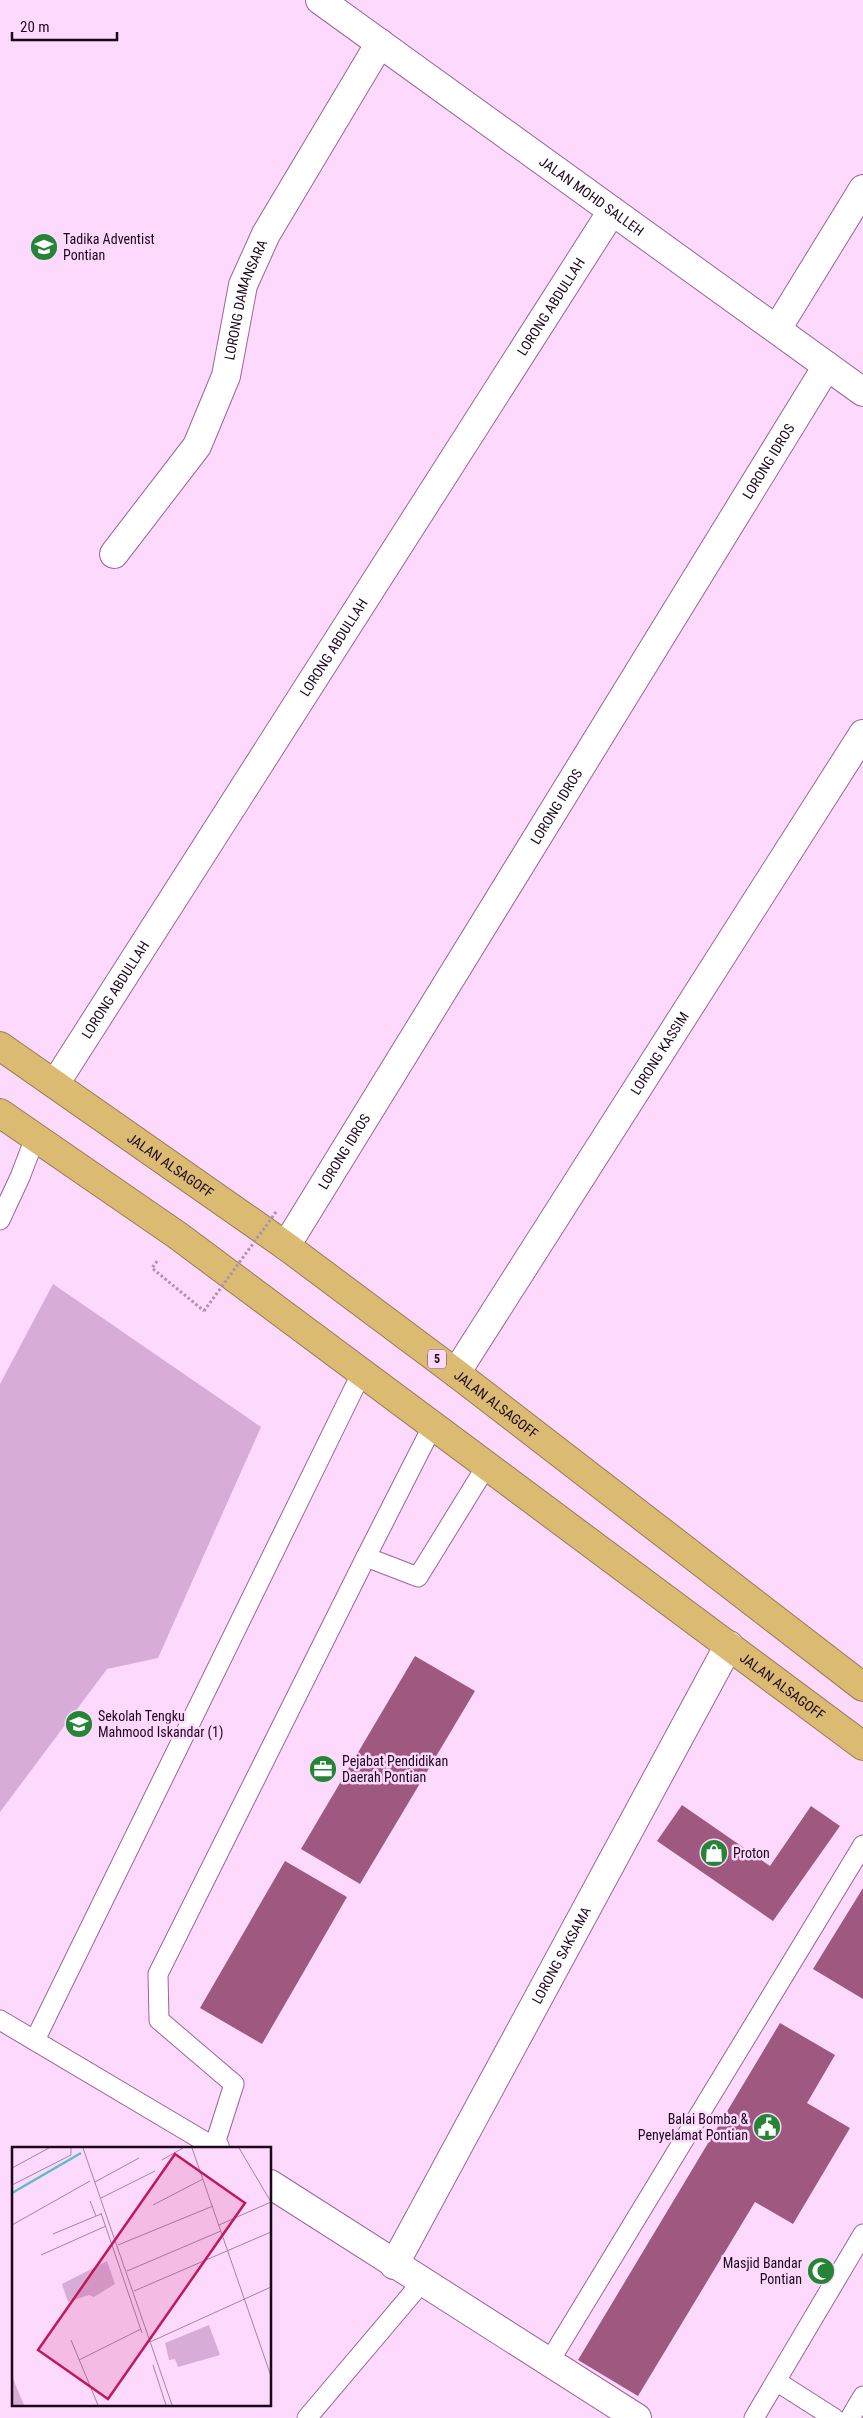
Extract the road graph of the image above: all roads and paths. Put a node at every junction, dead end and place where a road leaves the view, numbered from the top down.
1 (320, 0) edge
2 (380, 44) junction
3 (863, 189) edge
4 (612, 211) junction
5 (777, 329) junction
6 (827, 366) junction
7 (863, 392) edge
8 (114, 554) dead end
9 (863, 734) edge
10 (0, 1046) edge
11 (55, 1084) junction
12 (0, 1113) edge
13 (35, 1138) junction
14 (276, 1212) dead end
15 (0, 1220) edge
16 (286, 1246) junction
17 (152, 1268) dead end
18 (362, 1372) junction
19 (456, 1373) junction
20 (433, 1425) junction
21 (486, 1465) junction
22 (366, 1557) junction
23 (729, 1645) junction
24 (863, 1687) edge
25 (863, 1746) edge
26 (863, 1845) edge
27 (0, 2020) edge
28 (34, 2040) junction
29 (213, 2147) edge
30 (215, 2147) edge
31 (271, 2185) edge
32 (863, 2234) edge
33 (394, 2265) junction
34 (422, 2282) junction
35 (549, 2362) junction
36 (776, 2381) junction
37 (863, 2396) edge
38 (307, 2418) edge
39 (637, 2418) edge
40 (754, 2418) edge
41 (834, 2418) edge
42 (850, 2418) edge

1 - 2 street, JALAN MOHD SALLEH
2 - 4 street, JALAN MOHD SALLEH
2 - 8 street, LORONG DAMANSARA
3 - 5 street
4 - 5 street, JALAN MOHD SALLEH
4 - 11 street, LORONG ABDULLAH
5 - 6 street, JALAN MOHD SALLEH
6 - 7 street, JALAN MOHD SALLEH
6 - 16 street, LORONG IDROS
9 - 19 street, LORONG KASSIM
10 - 11 highway, JALAN ALSAGOFF / 5
11 - 16 highway, JALAN ALSAGOFF / 5
12 - 13 highway, JALAN ALSAGOFF
13 - 15 lane
13 - 18 highway, JALAN ALSAGOFF
14 - 17 path, bridge
16 - 19 highway, JALAN ALSAGOFF / 5
18 - 20 highway, JALAN ALSAGOFF
18 - 28 lane
19 - 24 highway, JALAN ALSAGOFF / 5
20 - 21 highway, JALAN ALSAGOFF
20 - 22 lane
21 - 22 lane
21 - 23 highway, JALAN ALSAGOFF
22 - 30 lane
23 - 25 highway, JALAN ALSAGOFF
23 - 33 street, LORONG SAKSAMA
26 - 35 lane
27 - 28 lane
28 - 29 lane
31 - 33 street
32 - 36 lane
33 - 34 street
34 - 35 street
34 - 38 lane
35 - 39 street
36 - 40 lane
36 - 41 lane
37 - 42 lane

